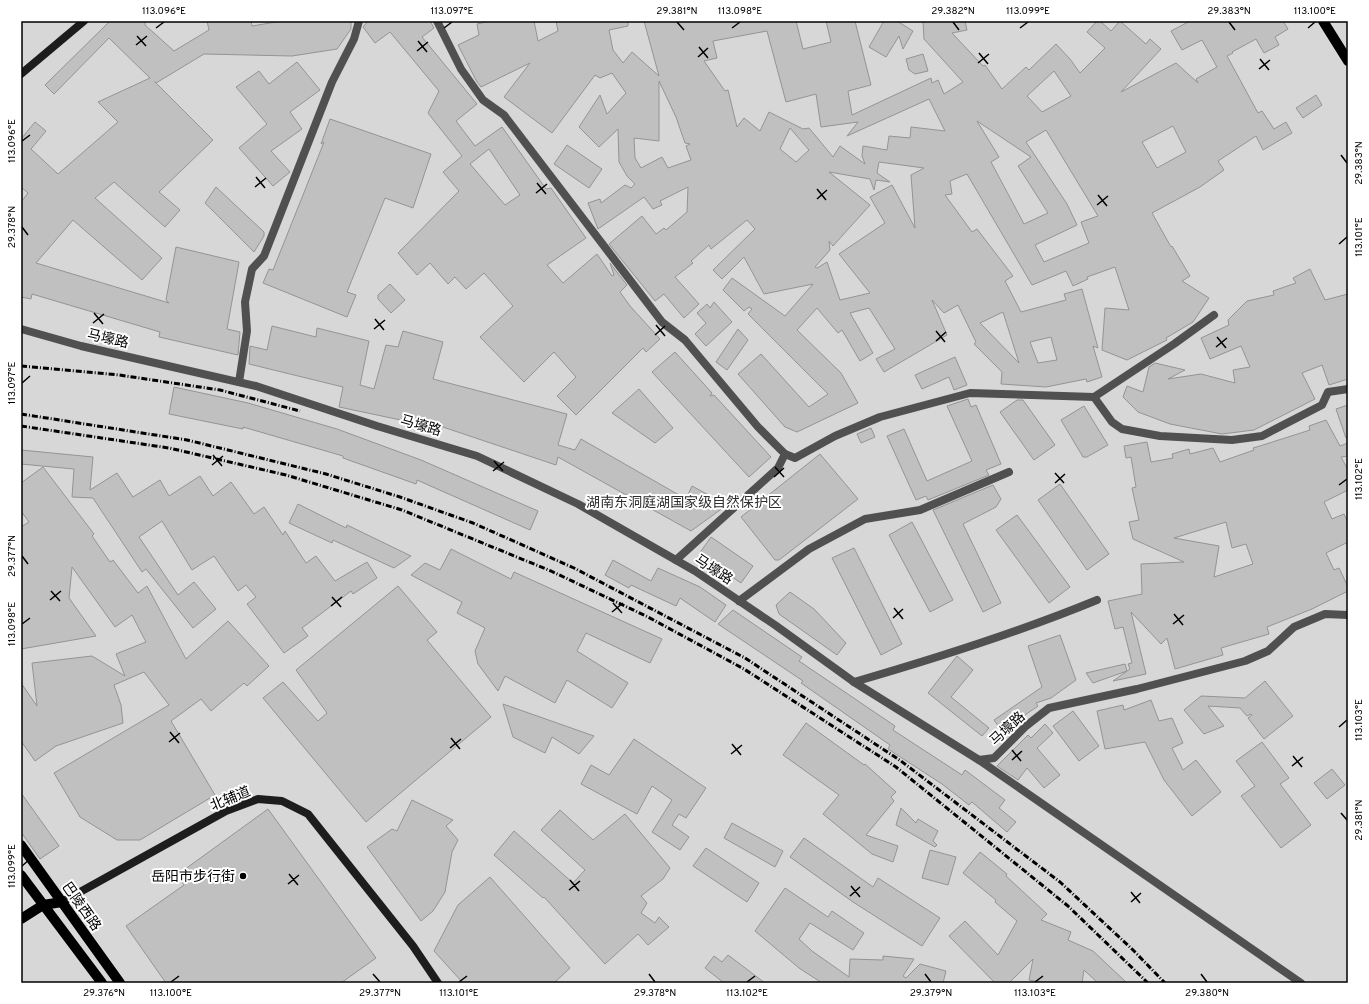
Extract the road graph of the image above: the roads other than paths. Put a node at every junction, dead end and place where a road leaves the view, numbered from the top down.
1 (84, 21) edge
2 (359, 21) edge
3 (437, 21) edge
4 (1322, 21) edge
5 (1348, 61) edge
6 (21, 74) edge
7 (1214, 315) dead end
8 (21, 329) edge
9 (238, 382) junction
10 (1348, 388) edge
11 (1094, 397) junction
12 (785, 454) junction
13 (1010, 472) dead end
14 (676, 560) junction
15 (1097, 600) dead end
16 (739, 601) junction
17 (1348, 615) edge
18 (854, 682) junction
19 (979, 760) junction
20 (21, 845) edge
21 (21, 875) edge
22 (62, 902) junction
23 (43, 906) junction
24 (21, 919) edge
25 (102, 983) edge
26 (120, 983) edge
27 (438, 983) edge
28 (1301, 983) edge

1 - 6 main road
2 - 9 street
3 - 12 street
4 - 5 main road
7 - 11 street
8 - 9 street, 马壕路
9 - 14 street, 马壕路
10 - 11 street
11 - 12 street
12 - 14 street
13 - 16 street
14 - 16 street, 马壕路
15 - 18 street
16 - 18 street, 马壕路
17 - 19 street, 马壕路
18 - 19 street, 马壕路
19 - 28 street
20 - 22 main road, 巴陵西路
21 - 23 main road
22 - 23 main road
22 - 26 main road, 巴陵西路
22 - 27 main road, 北辅道
23 - 24 main road
23 - 25 main road

